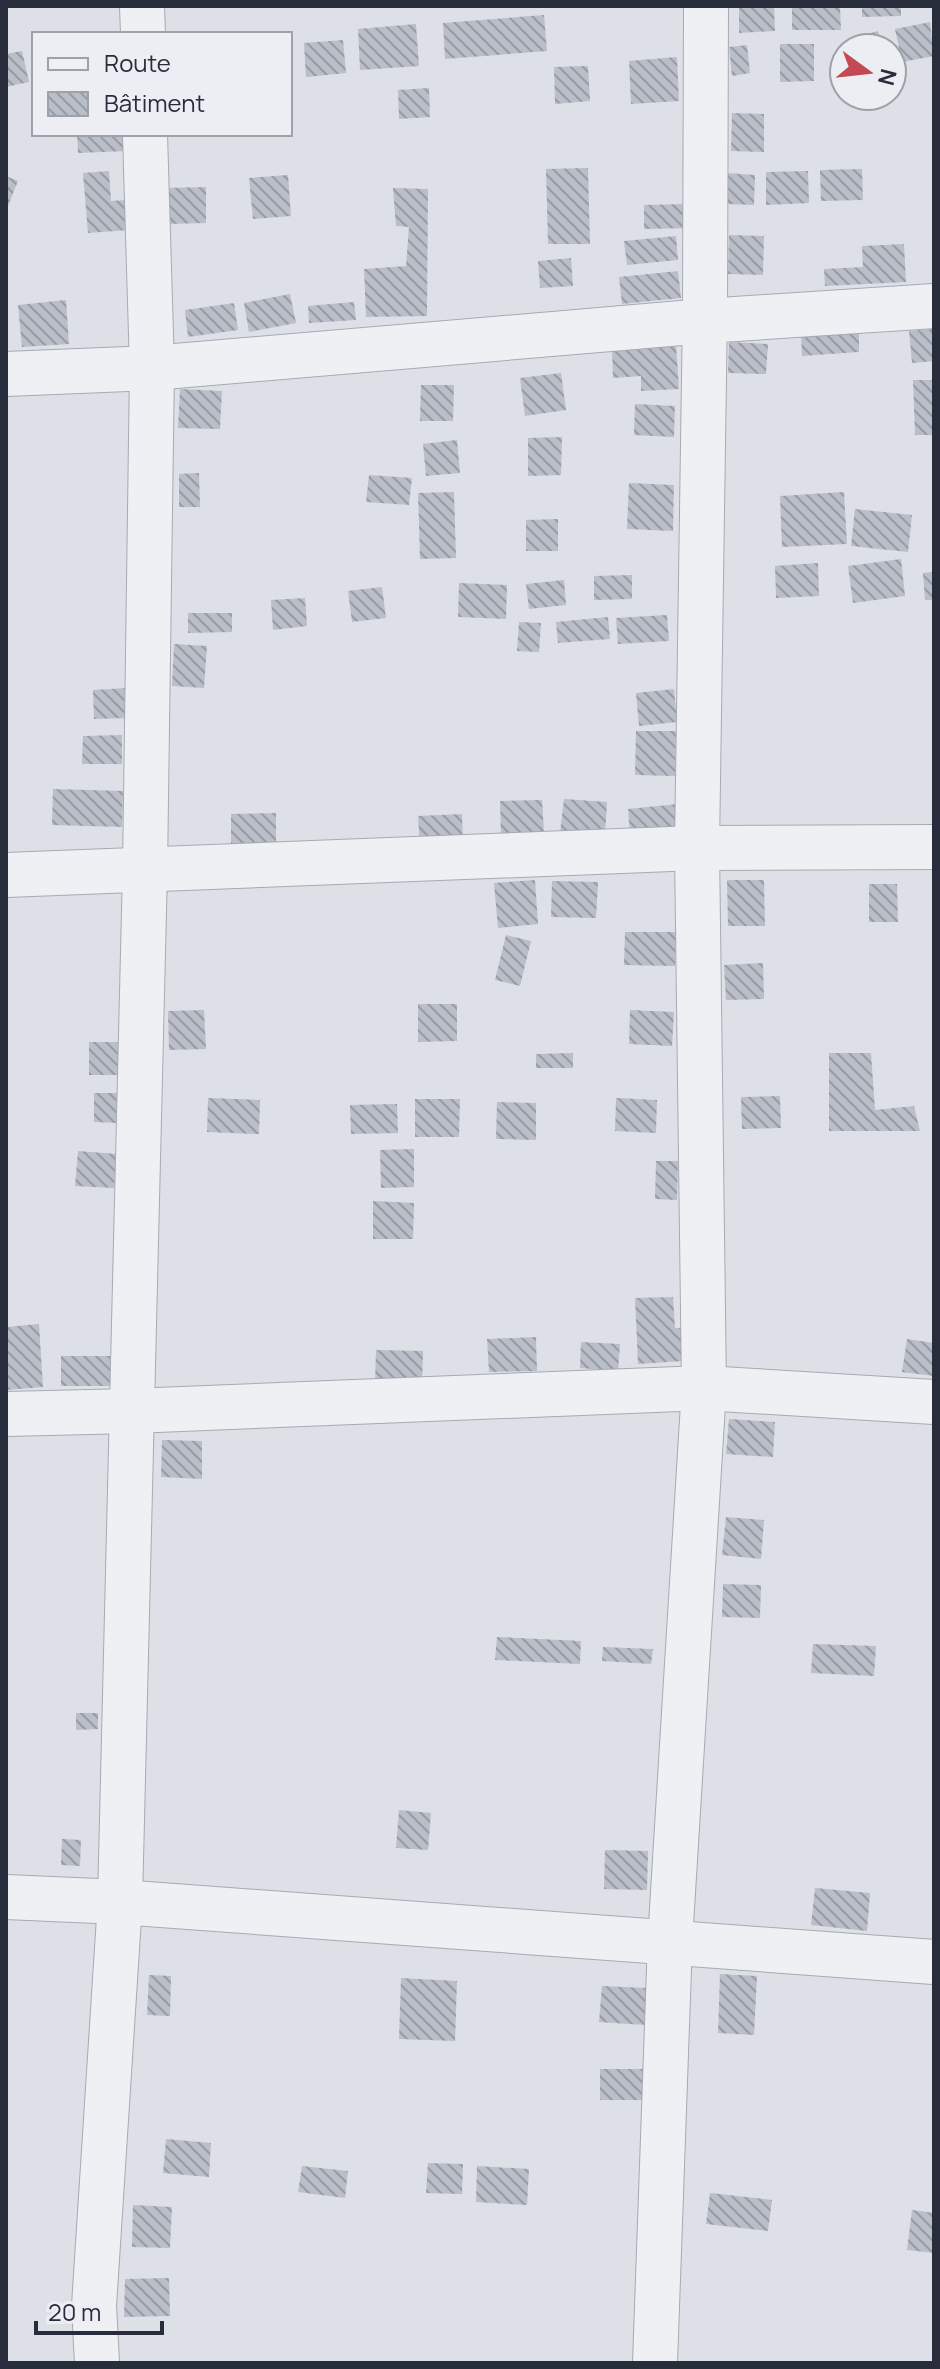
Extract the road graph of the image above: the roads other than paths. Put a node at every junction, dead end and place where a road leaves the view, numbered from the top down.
1 (142, 6) edge
2 (706, 6) edge
3 (143, 32) edge
4 (145, 136) edge
5 (934, 306) edge
6 (705, 321) junction
7 (152, 368) junction
8 (6, 374) edge
9 (934, 847) edge
10 (697, 848) junction
11 (145, 870) junction
12 (6, 875) edge
13 (704, 1388) junction
14 (934, 1402) edge
15 (132, 1411) junction
16 (6, 1414) edge
17 (6, 1897) edge
18 (120, 1902) junction
19 (670, 1941) junction
20 (934, 1962) edge
21 (97, 2363) edge
22 (655, 2363) edge

1 - 3 street
2 - 6 street
4 - 7 street
5 - 6 street
6 - 7 street
6 - 10 street
7 - 8 street
7 - 11 street
9 - 10 street
10 - 11 street
10 - 13 street
11 - 12 street
11 - 15 street
13 - 14 street
13 - 15 street
13 - 19 street
15 - 16 street
15 - 18 street
17 - 18 street
18 - 19 street
18 - 21 street
19 - 20 street
19 - 22 street

